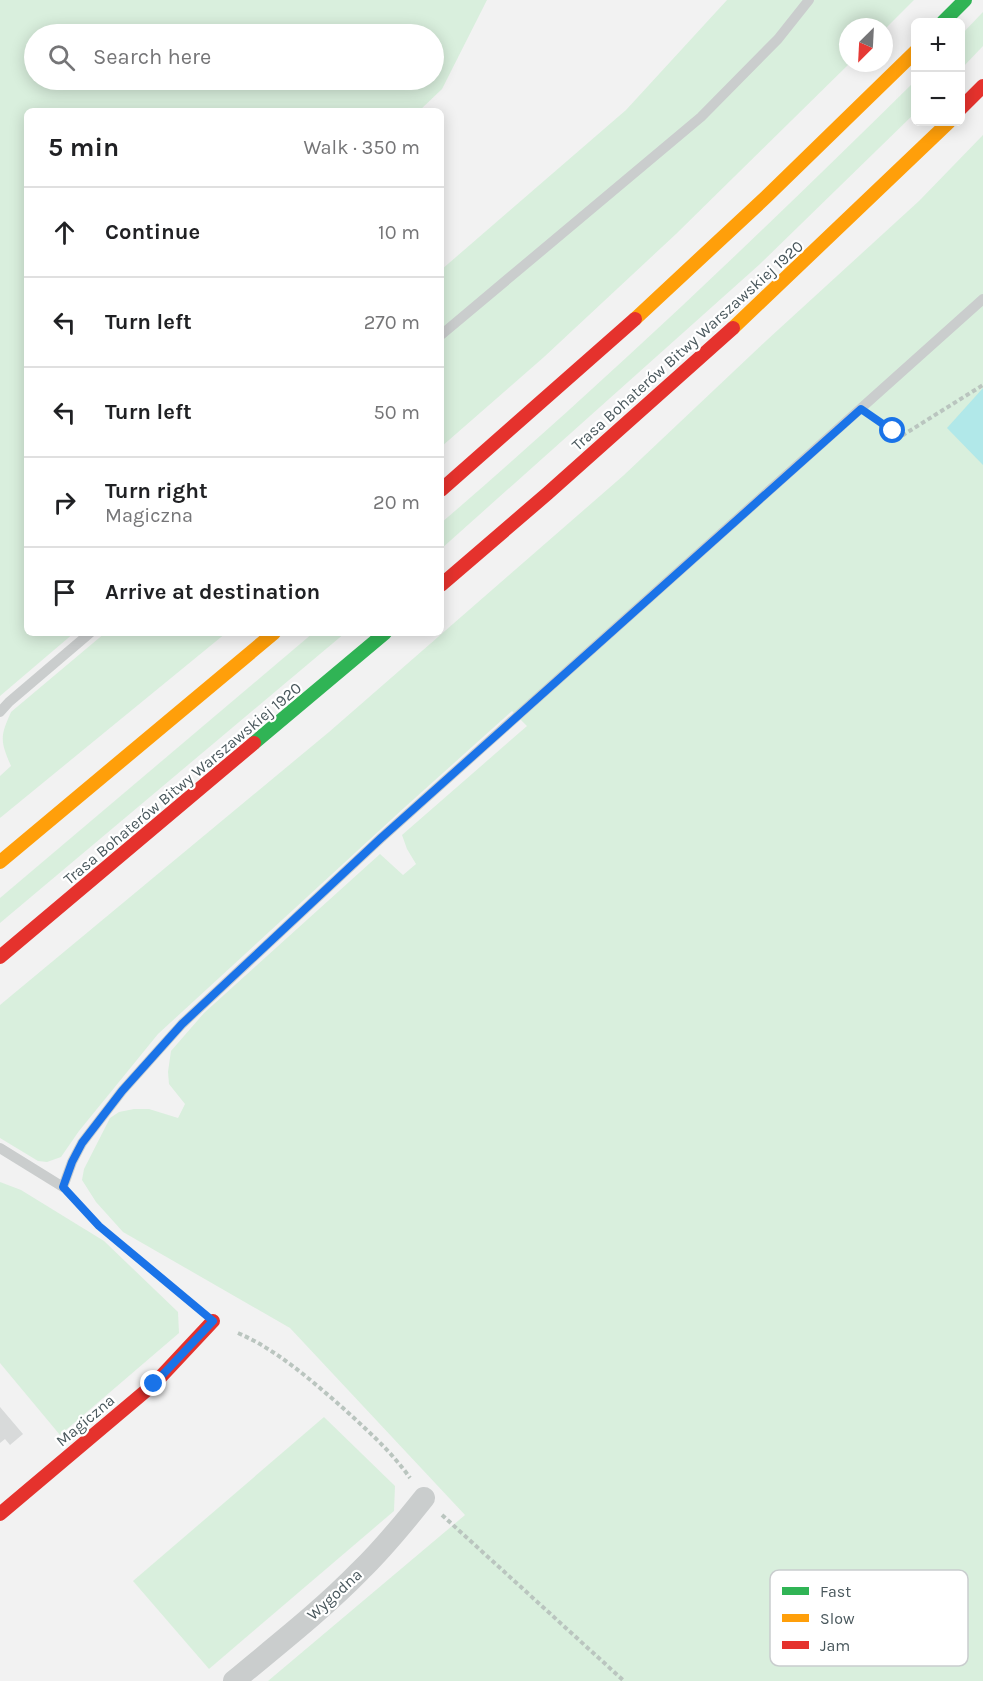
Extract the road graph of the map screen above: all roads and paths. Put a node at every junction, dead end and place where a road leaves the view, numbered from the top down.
1 (809, 0) edge
2 (965, 0) edge
3 (947, 18) edge
4 (911, 55) edge
5 (983, 86) edge
6 (965, 104) edge
7 (945, 126) edge
8 (983, 299) edge
9 (444, 332) edge
10 (983, 385) edge
11 (861, 409) junction
12 (444, 487) edge
13 (444, 582) edge
14 (86, 636) edge
15 (270, 636) edge
16 (381, 636) edge
17 (0, 712) edge
18 (0, 862) edge
19 (0, 957) edge
20 (0, 1148) edge
21 (63, 1187) junction
22 (213, 1321) junction
23 (424, 1498) junction
24 (0, 1514) edge
25 (234, 1681) edge
26 (624, 1681) edge

1 - 9 lane
2 - 3 main road
4 - 12 main road
5 - 6 main road
7 - 13 main road, Trasa Bohaterów Bitwy Warszawskiej 1920
8 - 11 lane
10 - 11 path
11 - 21 lane
14 - 17 lane
15 - 18 main road
16 - 19 main road, Trasa Bohaterów Bitwy Warszawskiej 1920
20 - 21 lane
21 - 22 path
22 - 23 path
22 - 24 main road, Magiczna
23 - 25 street, Wygodna
23 - 26 path

